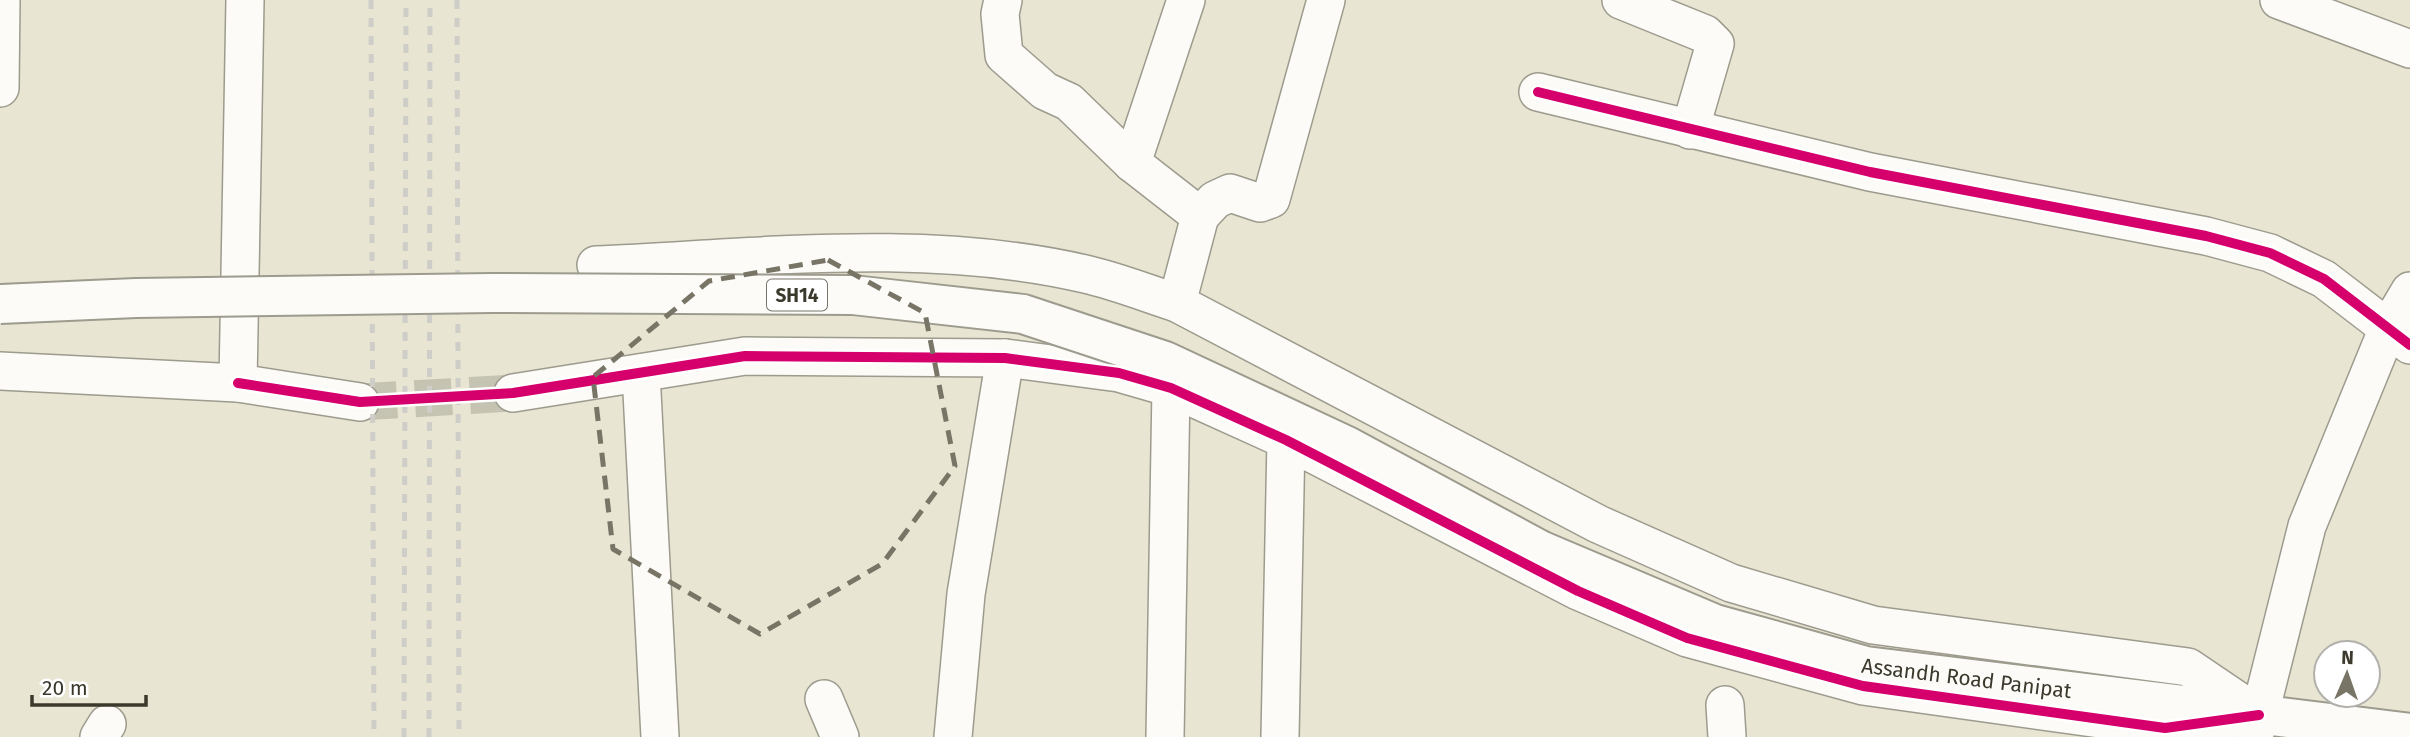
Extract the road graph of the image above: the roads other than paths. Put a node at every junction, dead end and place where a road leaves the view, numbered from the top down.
1 (1, 0) edge
2 (245, 0) edge
3 (1003, 0) edge
4 (1186, 0) edge
5 (1326, 0) edge
6 (1621, 0) edge
7 (2279, 0) edge
8 (2410, 48) edge
9 (0, 88) edge
10 (1538, 92) dead end
11 (1690, 130) junction
12 (1132, 163) junction
13 (1200, 216) junction
14 (596, 265) dead end
15 (2410, 291) edge
16 (1177, 303) junction
17 (0, 304) edge
18 (2399, 337) edge
19 (1005, 358) junction
20 (0, 371) edge
21 (641, 373) junction
22 (238, 383) junction
23 (1171, 388) junction
24 (513, 393) tunnel mouth
25 (360, 402) tunnel mouth
26 (1286, 440) junction
27 (824, 699) dead end
28 (2257, 726) edge
29 (2410, 733) edge
30 (660, 737) edge
31 (840, 737) edge
32 (953, 737) edge
33 (1165, 737) edge
34 (1280, 737) edge

1 - 9 street
2 - 22 street
3 - 12 street
4 - 12 street
5 - 13 street
6 - 11 street
7 - 8 street
10 - 11 street
11 - 18 street
12 - 13 street
13 - 16 street
14 - 16 street
15 - 18 street
16 - 28 street
17 - 28 main road, Assandh Road Panipat / SH14, bridge
18 - 28 street
19 - 21 street
19 - 23 street
19 - 32 street
20 - 22 street
21 - 24 street
21 - 30 street
22 - 25 street
23 - 26 street
23 - 33 street
26 - 28 street
26 - 34 street
27 - 31 street
28 - 29 main road, Assandh Road Panipat / SH14

